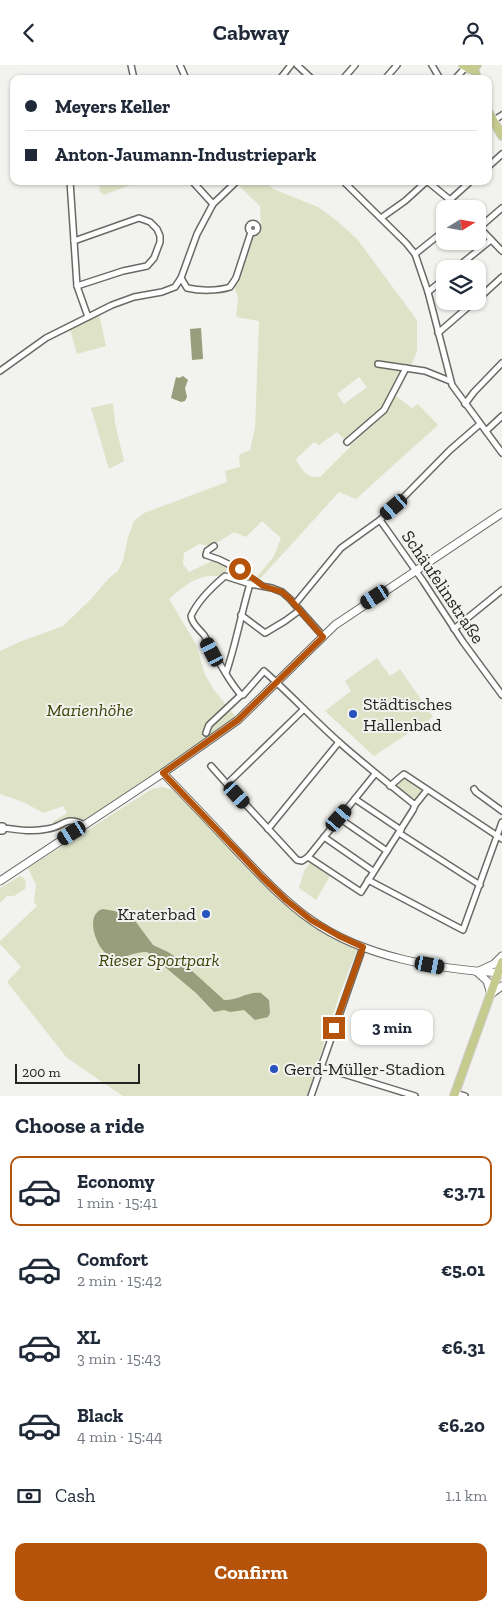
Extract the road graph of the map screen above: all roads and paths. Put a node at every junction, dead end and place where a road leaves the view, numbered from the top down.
1 (291, 65) edge
2 (297, 65) edge
3 (355, 65) edge
4 (397, 65) edge
5 (464, 66) edge
6 (476, 67) edge
7 (283, 75) edge
8 (308, 75) edge
9 (346, 75) edge
10 (388, 75) edge
11 (502, 115) edge
12 (493, 121) joint
13 (502, 136) edge
14 (502, 155) edge
15 (492, 163) edge
16 (70, 185) edge
17 (196, 185) edge
18 (232, 185) edge
19 (347, 185) edge
20 (423, 185) edge
21 (433, 185) edge
22 (467, 185) edge
23 (451, 199) joint
24 (213, 204) junction
25 (502, 208) edge
26 (381, 218) junction
27 (486, 221) edge
28 (251, 232) dead end
29 (486, 234) edge
30 (436, 237) edge
31 (491, 240) junction
32 (74, 241) junction
33 (502, 251) edge
34 (415, 254) junction
35 (466, 260) edge
36 (502, 277) edge
37 (181, 278) junction
38 (436, 284) edge
39 (77, 286) junction
40 (428, 291) junction
41 (486, 292) edge
42 (465, 310) edge
43 (88, 317) junction
44 (438, 333) junction
45 (502, 363) edge
46 (378, 364) dead end
47 (406, 368) junction
48 (0, 371) edge
49 (451, 383) junction
50 (465, 403) junction
51 (502, 416) edge
52 (480, 424) junction
53 (486, 431) junction
54 (347, 442) dead end
55 (502, 453) edge
56 (502, 513) edge
57 (380, 520) junction
58 (214, 545) dead end
59 (416, 570) junction
60 (250, 584) junction
61 (263, 586) junction
62 (502, 590) edge
63 (295, 604) junction
64 (300, 610) junction
65 (241, 615) junction
66 (454, 629) junction
67 (323, 637) junction
68 (226, 673) junction
69 (278, 682) junction
70 (241, 695) junction
71 (502, 695) edge
72 (304, 709) junction
73 (206, 733) dead end
74 (339, 742) junction
75 (211, 766) dead end
76 (163, 773) junction
77 (375, 774) junction
78 (227, 784) junction
79 (390, 786) junction
80 (474, 789) dead end
81 (429, 791) junction
82 (355, 799) junction
83 (415, 805) junction
84 (502, 811) edge
85 (339, 818) junction
86 (502, 822) edge
87 (84, 825) junction
88 (1, 828) edge
89 (268, 829) junction
90 (400, 832) junction
91 (324, 837) junction
92 (500, 837) edge
93 (387, 851) junction
94 (308, 857) junction
95 (373, 871) junction
96 (368, 880) junction
97 (0, 881) edge
98 (480, 885) junction
99 (363, 947) junction
100 (502, 955) edge
101 (502, 962) edge
102 (477, 972) junction
103 (500, 973) edge
104 (502, 986) edge
105 (491, 994) junction
106 (321, 1067) junction
107 (454, 1095) edge
108 (311, 1096) edge
109 (415, 1096) edge
110 (465, 1096) edge

1 - 7 street
2 - 8 street
3 - 9 street
4 - 10 street
5 - 6 main road
11 - 12 street
12 - 13 main road
14 - 15 street
16 - 32 street
17 - 24 street
18 - 24 street
19 - 26 street
20 - 26 street
21 - 23 street
22 - 23 street
24 - 37 street
25 - 27 street
26 - 34 street
28 - 37 street
29 - 31 street
30 - 34 street
31 - 33 street
31 - 35 street
32 - 39 street
32 - 39 street
34 - 40 street
36 - 41 street
37 - 43 street
38 - 40 street
39 - 43 street
40 - 44 street
42 - 44 street
43 - 48 street
44 - 49 street
45 - 50 street
46 - 47 street
47 - 49 street
47 - 54 street
49 - 50 street
50 - 52 street
51 - 53 street
52 - 53 street
52 - 57 street
53 - 55 street
56 - 59 main road
57 - 59 street, Schäufelinstraße
57 - 63 street
58 - 61 street
59 - 66 street, Schäufelinstraße
59 - 67 main road
60 - 61 street
60 - 65 street
60 - 68 street
61 - 63 street
62 - 66 street
63 - 64 street
64 - 65 street
64 - 67 street
65 - 68 street
66 - 71 street, Schäufelinstraße
67 - 69 main road
68 - 70 street
69 - 70 street
69 - 72 street
69 - 76 main road
70 - 73 street
72 - 74 street
72 - 78 street
74 - 77 street
74 - 89 street
75 - 78 street
76 - 87 main road
76 - 99 main road
77 - 79 street
77 - 82 street
78 - 89 street
79 - 81 street
79 - 83 street
80 - 84 street
81 - 83 street
81 - 92 street
82 - 85 street
82 - 90 street
83 - 90 street
85 - 91 street
85 - 93 street
86 - 92 street
87 - 88 street
87 - 97 main road
89 - 94 street
90 - 93 street
90 - 98 street
91 - 94 street
91 - 95 street
92 - 98 street
93 - 95 street
94 - 96 street
95 - 96 street
96 - 98 street
99 - 102 main road
99 - 106 street
100 - 102 main road
101 - 103 main road
102 - 103 main road
102 - 105 main road
103 - 105 main road
104 - 105 main road
105 - 107 main road
106 - 108 street
106 - 109 street
107 - 110 street

